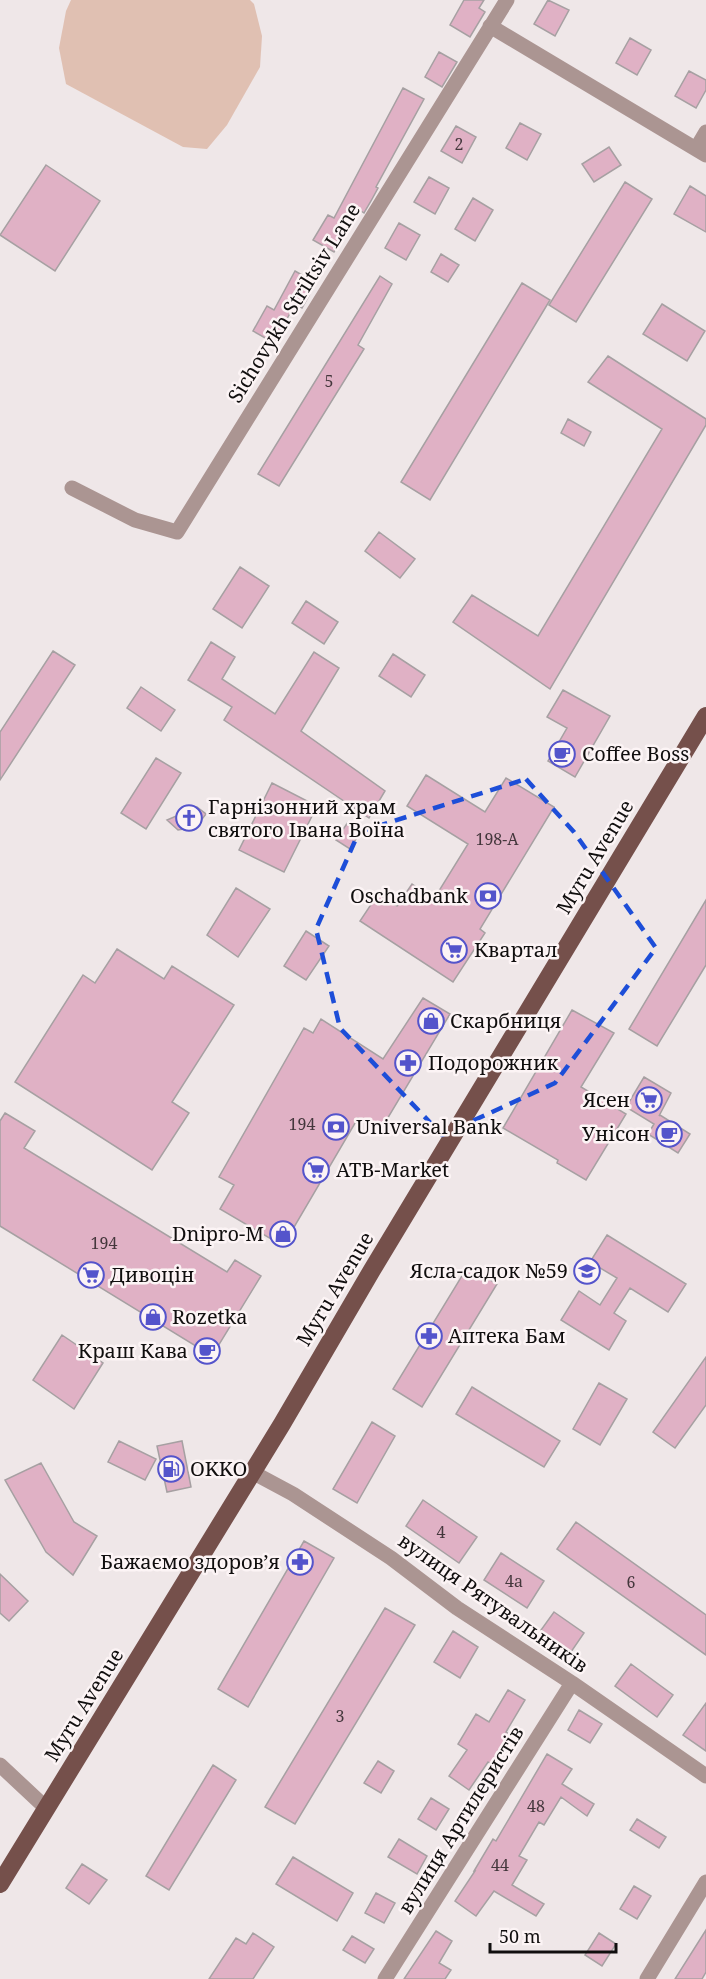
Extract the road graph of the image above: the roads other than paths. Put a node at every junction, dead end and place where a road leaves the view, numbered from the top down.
1 (507, 0) edge
2 (490, 26) junction
3 (706, 132) edge
4 (701, 152) edge
5 (72, 488) dead end
6 (706, 716) edge
7 (252, 1472) junction
8 (572, 1683) junction
9 (0, 1765) edge
10 (706, 1776) edge
11 (46, 1808) junction
12 (706, 1882) edge
13 (0, 1884) edge
14 (385, 1979) edge
15 (647, 1979) edge

1 - 2 street, Sichovykh Striltsiv Lane
2 - 4 street
2 - 5 street, Sichovykh Striltsiv Lane
3 - 4 street
6 - 7 main road, Myru Avenue
7 - 8 street, вулиця Рятувальників
7 - 11 main road, Myru Avenue
8 - 10 street, вулиця Рятувальників
8 - 14 street, вулиця Артилеристів
9 - 11 street
11 - 13 main road, Myru Avenue
12 - 15 street

